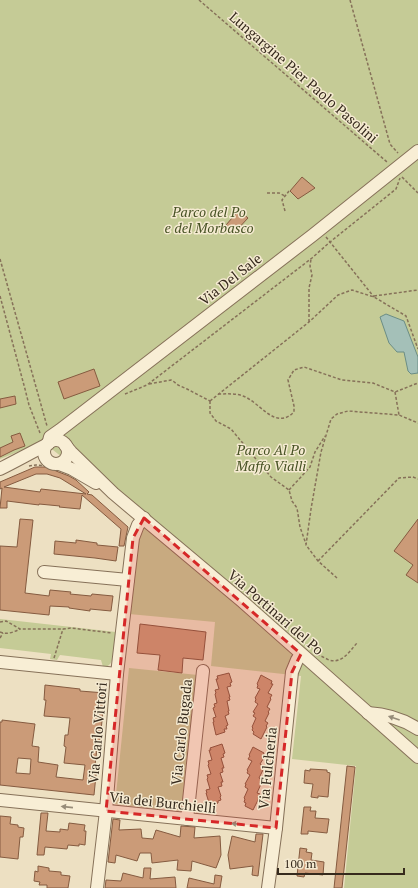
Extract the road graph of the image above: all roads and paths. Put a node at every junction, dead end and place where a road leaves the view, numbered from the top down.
1 (199, 0) edge
2 (350, 0) edge
3 (418, 151) edge
4 (405, 161) junction
5 (394, 170) junction
6 (289, 191) dead end
7 (267, 193) dead end
8 (418, 193) edge
9 (285, 196) junction
10 (285, 211) dead end
11 (330, 242) junction
12 (0, 258) edge
13 (312, 258) junction
14 (418, 290) edge
15 (0, 296) edge
16 (374, 297) junction
17 (309, 322) junction
18 (418, 349) edge
19 (418, 383) edge
20 (147, 385) junction
21 (395, 392) junction
22 (218, 394) junction
23 (122, 395) dead end
24 (210, 401) junction
25 (399, 415) junction
26 (418, 423) edge
27 (326, 434) junction
28 (55, 440) junction
29 (14, 463) junction
30 (53, 464) junction
31 (27, 467) dead end
32 (0, 469) edge
33 (418, 479) edge
34 (289, 490) junction
35 (113, 493) junction
36 (144, 518) junction
37 (306, 545) junction
38 (318, 561) junction
39 (44, 572) dead end
40 (337, 578) dead end
41 (128, 580) junction
42 (0, 622) edge
43 (20, 629) junction
44 (63, 629) junction
45 (0, 632) edge
46 (3, 633) junction
47 (122, 634) junction
48 (0, 638) edge
49 (357, 643) dead end
50 (301, 654) junction
51 (0, 662) edge
52 (53, 668) junction
53 (203, 671) dead end
54 (117, 674) junction
55 (368, 713) junction
56 (416, 728) edge
57 (404, 744) junction
58 (418, 757) edge
59 (0, 800) edge
60 (106, 811) junction
61 (187, 819) junction
62 (276, 828) junction
63 (97, 888) edge
64 (268, 888) edge

1 - 5 path, Lungargine Pier Paolo Pasolini
2 - 4 path
3 - 4 street, Via Del Sale
4 - 5 street, Via Del Sale
5 - 8 path, Lungargine Pier Paolo Pasolini
5 - 11 path
5 - 28 street, Via Del Sale
6 - 9 path
7 - 9 path
9 - 10 path
11 - 13 path
11 - 16 path
12 - 28 path
13 - 17 path
13 - 20 path
14 - 16 path
15 - 28 path
16 - 17 path
16 - 18 path
17 - 22 path
19 - 21 path
20 - 23 path
20 - 24 path
21 - 22 path
21 - 25 path
22 - 24 path
24 - 34 path
25 - 26 path
25 - 27 path
27 - 34 path
27 - 37 path
28 - 29 street
28 - 30 street
28 - 30 street
28 - 35 street, Via Portinari del Po
29 - 30 street
29 - 32 street
30 - 31 path
30 - 35 street, Via Portinari del Po
33 - 38 path
34 - 37 path
35 - 36 street, Via Portinari del Po
36 - 41 street, Via Carlo Vittori
36 - 50 street, Via Portinari del Po
37 - 38 path
38 - 40 path
39 - 41 street
41 - 47 street, Via Carlo Vittori
42 - 43 path
43 - 44 path
43 - 46 path
44 - 47 path
44 - 52 path
45 - 46 path
46 - 48 path
47 - 54 street, Via Carlo Vittori
49 - 50 path
50 - 55 street, Via Portinari del Po
50 - 62 street, Via Fulcheria
51 - 52 street
52 - 54 street
53 - 61 street, Via Carlo Bugada
54 - 60 street, Via Carlo Vittori
56 -> 55 street
55 - 57 street, Via Portinari del Po
56 - 57 street
57 - 58 street, Via Portinari del Po
60 -> 59 street, Via dei Burchielli
60 - 61 street, Via dei Burchielli
60 - 63 street, Via Carlo Vittori
62 -> 61 street, Via dei Burchielli
62 - 64 street, Via Fulcheria

